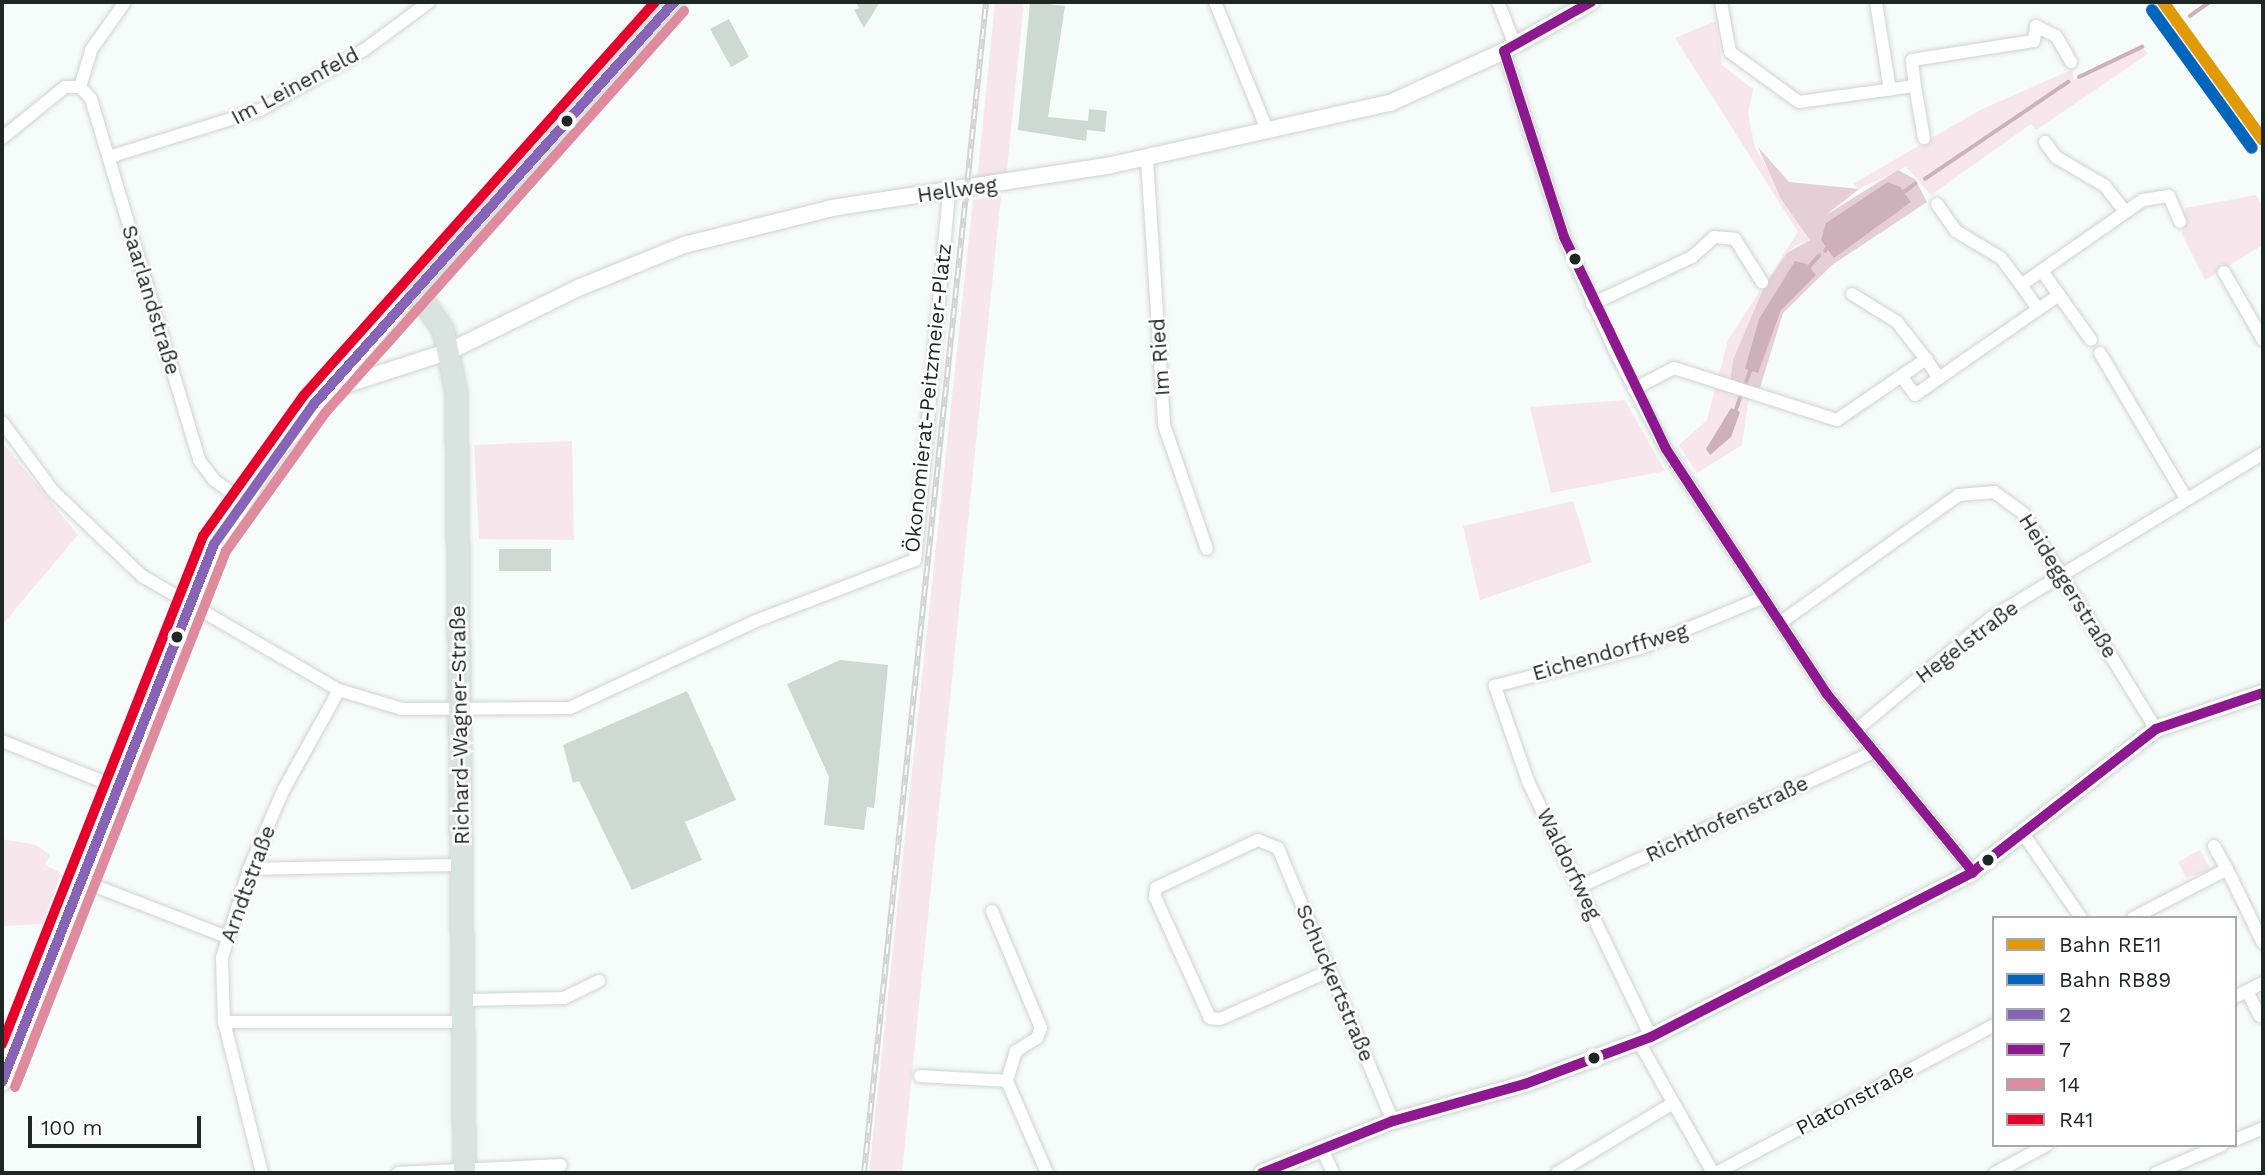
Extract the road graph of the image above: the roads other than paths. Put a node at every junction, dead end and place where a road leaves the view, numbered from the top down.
1 (125, 2) edge
2 (429, 2) edge
3 (674, 2) edge
4 (1215, 2) edge
5 (1498, 2) edge
6 (1591, 2) edge
7 (1721, 2) edge
8 (1877, 2) edge
9 (1510, 48) junction
10 (1912, 60) junction
11 (2071, 62) dead end
12 (1886, 63) junction
13 (1915, 86) junction
14 (79, 87) junction
15 (1890, 90) junction
16 (1268, 132) junction
17 (2, 138) edge
18 (1924, 138) dead end
19 (2045, 142) dead end
20 (109, 157) junction
21 (1147, 159) junction
22 (948, 191) junction
23 (1937, 204) dead end
24 (2124, 212) junction
25 (2180, 222) dead end
26 (2042, 271) junction
27 (2224, 272) dead end
28 (1762, 282) dead end
29 (2021, 285) junction
30 (414, 288) junction
31 (1852, 294) dead end
32 (2059, 295) junction
33 (1592, 304) junction
34 (2038, 309) junction
35 (2091, 340) dead end
36 (2263, 340) edge
37 (450, 351) junction
38 (2100, 353) dead end
39 (1926, 359) junction
40 (1902, 377) junction
41 (1939, 378) junction
42 (1634, 389) junction
43 (326, 391) junction
44 (2, 422) edge
45 (2263, 453) edge
46 (2185, 497) junction
47 (242, 500) junction
48 (1207, 549) dead end
49 (2063, 575) junction
50 (1762, 598) junction
51 (187, 605) junction
52 (1780, 623) junction
53 (1495, 686) joint
54 (339, 690) junction
55 (2263, 693) edge
56 (460, 712) junction
57 (2156, 729) junction
58 (1856, 730) junction
59 (2, 741) edge
60 (1874, 752) junction
61 (114, 786) junction
62 (2022, 832) junction
63 (2214, 846) dead end
64 (462, 865) junction
65 (249, 869) junction
66 (2227, 869) junction
67 (1973, 872) junction
68 (80, 880) junction
69 (1581, 886) junction
70 (992, 911) dead end
71 (2080, 916) edge
72 (2137, 916) edge
73 (227, 937) junction
74 (2263, 943) edge
75 (1329, 971) junction
76 (599, 981) dead end
77 (2263, 983) edge
78 (2241, 994) edge
79 (463, 1000) junction
80 (2260, 1016) dead end
81 (463, 1021) junction
82 (224, 1022) junction
83 (1992, 1026) edge
84 (1645, 1039) junction
85 (920, 1076) dead end
86 (1007, 1081) junction
87 (2, 1082) edge
88 (1673, 1103) junction
89 (1393, 1121) junction
90 (2263, 1128) edge
91 (2237, 1139) edge
92 (1321, 1147) junction
93 (2043, 1147) edge
94 (2217, 1147) edge
95 (561, 1166) dead end
96 (464, 1172) edge
97 (261, 1173) edge
98 (398, 1173) edge
99 (1047, 1173) edge
100 (1262, 1173) edge
101 (1333, 1173) edge
102 (1558, 1173) edge
103 (1715, 1173) edge
104 (1995, 1173) edge
105 (2156, 1173) edge

1 - 14 street
2 - 20 street, Im Leinenfeld
3 - 30 main road
4 - 16 street
5 - 9 street
6 - 9 street, Hellweg
7 - 15 street
8 - 12 street
9 - 16 street, Hellweg
9 - 33 street
10 - 11 street
10 - 12 street
10 - 13 street
12 - 15 street
13 - 15 street
13 - 18 street
14 - 17 street
14 - 20 street, Saarlandstraße
16 - 21 street, Hellweg
19 - 24 street
20 - 47 street, Saarlandstraße
21 - 22 street, Hellweg
21 - 48 street, Im Ried
22 - 37 street, Hellweg
22 - 56 street, Ökonomierat-Peitzmeier-Platz
23 - 29 street
24 - 25 street
24 - 26 street
26 - 29 street
26 - 32 street
27 - 36 street
28 - 33 street
29 - 34 street
30 - 37 main road, Richard-Wagner-Straße
30 - 43 main road
31 - 39 street
32 - 34 street
32 - 35 street
33 - 42 street
34 - 41 street
37 - 43 street, Hellweg
37 - 56 main road, Richard-Wagner-Straße
38 - 46 street
39 - 40 street
39 - 41 street
40 - 41 street
40 - 42 street
42 - 50 street
43 - 47 main road
44 - 51 street
45 - 46 street, Hegelstraße
46 - 49 street, Hegelstraße
47 - 51 main road
49 - 52 street, Heideggerstraße
49 - 57 street, Heideggerstraße
49 - 58 street, Hegelstraße
50 - 52 street
50 - 53 street, Eichendorffweg
51 - 54 street
51 - 61 main road
52 - 58 street
53 - 69 street, Waldorfweg
54 - 56 street
54 - 65 street, Arndtstraße
55 - 57 street
56 - 64 main road, Richard-Wagner-Straße
57 - 62 street
58 - 60 street
59 - 61 street
60 - 67 street
60 - 69 street, Richthofenstraße
61 - 68 main road
62 - 67 street
62 - 71 street
63 - 66 street
64 - 65 street
64 - 79 main road, Richard-Wagner-Straße
65 - 73 street, Arndtstraße
66 - 72 street
66 - 74 street
67 - 84 street
68 - 73 street
68 - 87 main road
69 - 84 street, Waldorfweg
70 - 86 street
73 - 82 street, Arndtstraße
75 - 75 street, Schuckertstraße
75 - 89 street, Schuckertstraße
76 - 79 street
77 - 78 street
78 - 80 street
79 - 81 main road, Richard-Wagner-Straße
81 - 82 street
81 - 96 main road, Richard-Wagner-Straße
82 - 97 street, Arndtstraße
83 - 103 street, Platonstraße
84 - 88 street, Waldorfweg
84 - 89 street
85 - 86 street
86 - 99 street
88 - 102 street
88 - 103 street, Waldorfweg
89 - 92 street
90 - 91 street
92 - 100 street
92 - 101 street
93 - 104 street
94 - 105 street
95 - 96 street
96 - 98 street

